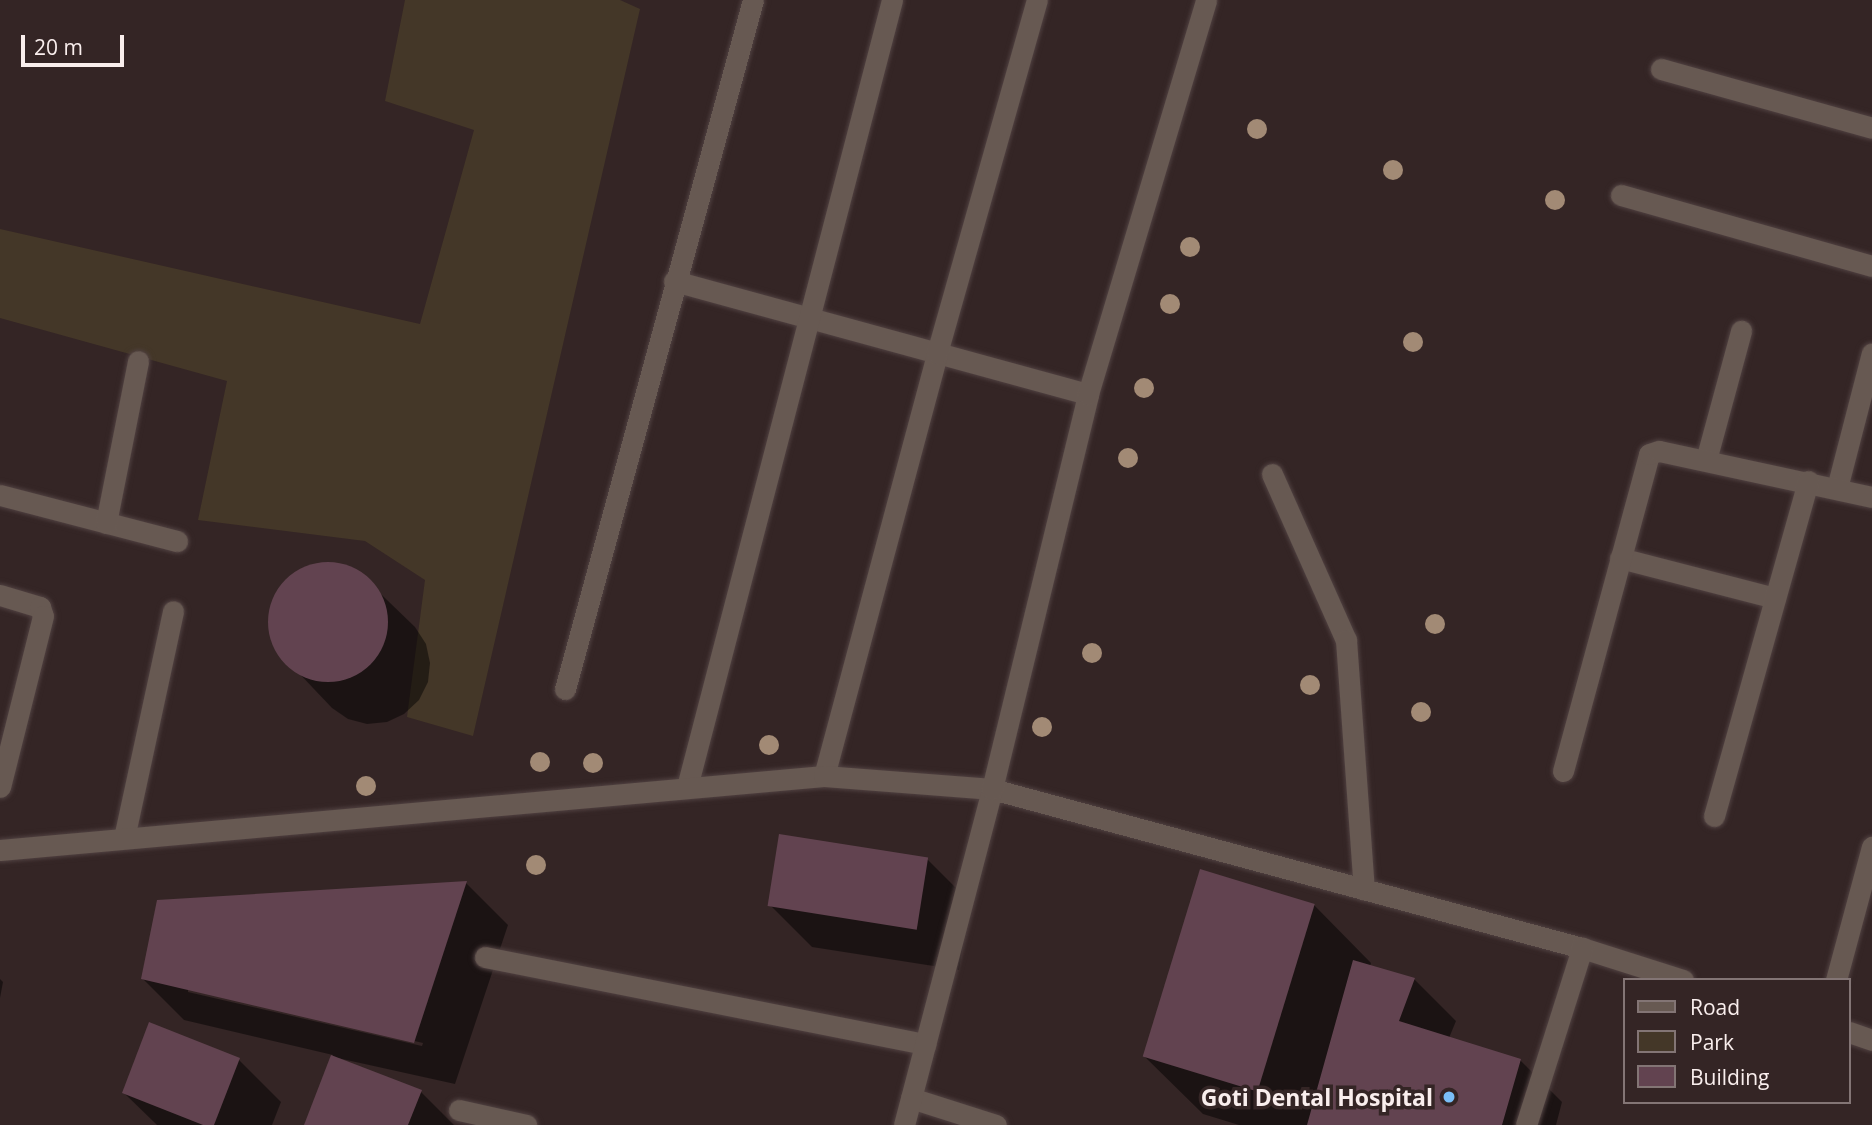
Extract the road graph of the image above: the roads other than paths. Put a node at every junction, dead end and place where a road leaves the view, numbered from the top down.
1 (753, 0) edge
2 (892, 0) edge
3 (1037, 0) edge
4 (1205, 0) edge
5 (1661, 69) dead end
6 (1872, 128) edge
7 (1621, 195) dead end
8 (1872, 266) edge
9 (674, 281) junction
10 (807, 318) junction
11 (1741, 331) dead end
12 (937, 353) junction
13 (1872, 353) edge
14 (138, 362) dead end
15 (1088, 394) junction
16 (1706, 460) junction
17 (1272, 474) dead end
18 (1808, 481) junction
19 (1837, 488) junction
20 (0, 495) edge
21 (1872, 496) edge
22 (106, 523) junction
23 (177, 541) dead end
24 (1620, 558) junction
25 (0, 595) edge
26 (1775, 598) junction
27 (173, 611) dead end
28 (565, 689) dead end
29 (1563, 771) dead end
30 (824, 776) junction
31 (0, 787) edge
32 (687, 787) junction
33 (992, 789) junction
34 (1714, 816) dead end
35 (124, 838) junction
36 (1872, 847) edge
37 (0, 850) edge
38 (1364, 889) junction
39 (1583, 948) junction
40 (485, 957) dead end
41 (1677, 978) edge
42 (1837, 978) edge
43 (1851, 1033) edge
44 (1872, 1040) edge
45 (925, 1044) junction
46 (911, 1098) junction
47 (460, 1110) dead end
48 (526, 1125) edge
49 (904, 1125) edge
50 (996, 1125) edge
51 (1526, 1125) edge

1 - 9 street
2 - 10 street
3 - 12 street
4 - 15 street
5 - 6 street
7 - 8 street
9 - 10 street
9 - 28 street
10 - 12 street
10 - 32 street
11 - 16 street
12 - 15 street
12 - 30 street
13 - 19 street
14 - 22 street
15 - 33 street
16 - 18 street
16 - 24 street
17 - 38 street
18 - 19 street
18 - 26 street
19 - 21 street
20 - 22 street
22 - 23 street
24 - 26 street
24 - 29 street
25 - 31 street
26 - 34 street
27 - 35 street
30 - 32 street
30 - 33 street
32 - 35 street
33 - 38 street
33 - 45 street
35 - 37 street
36 - 42 street
38 - 39 street
39 - 41 street
39 - 51 street
40 - 45 street
43 - 44 street
45 - 46 street
46 - 49 street
46 - 50 street
47 - 48 street

